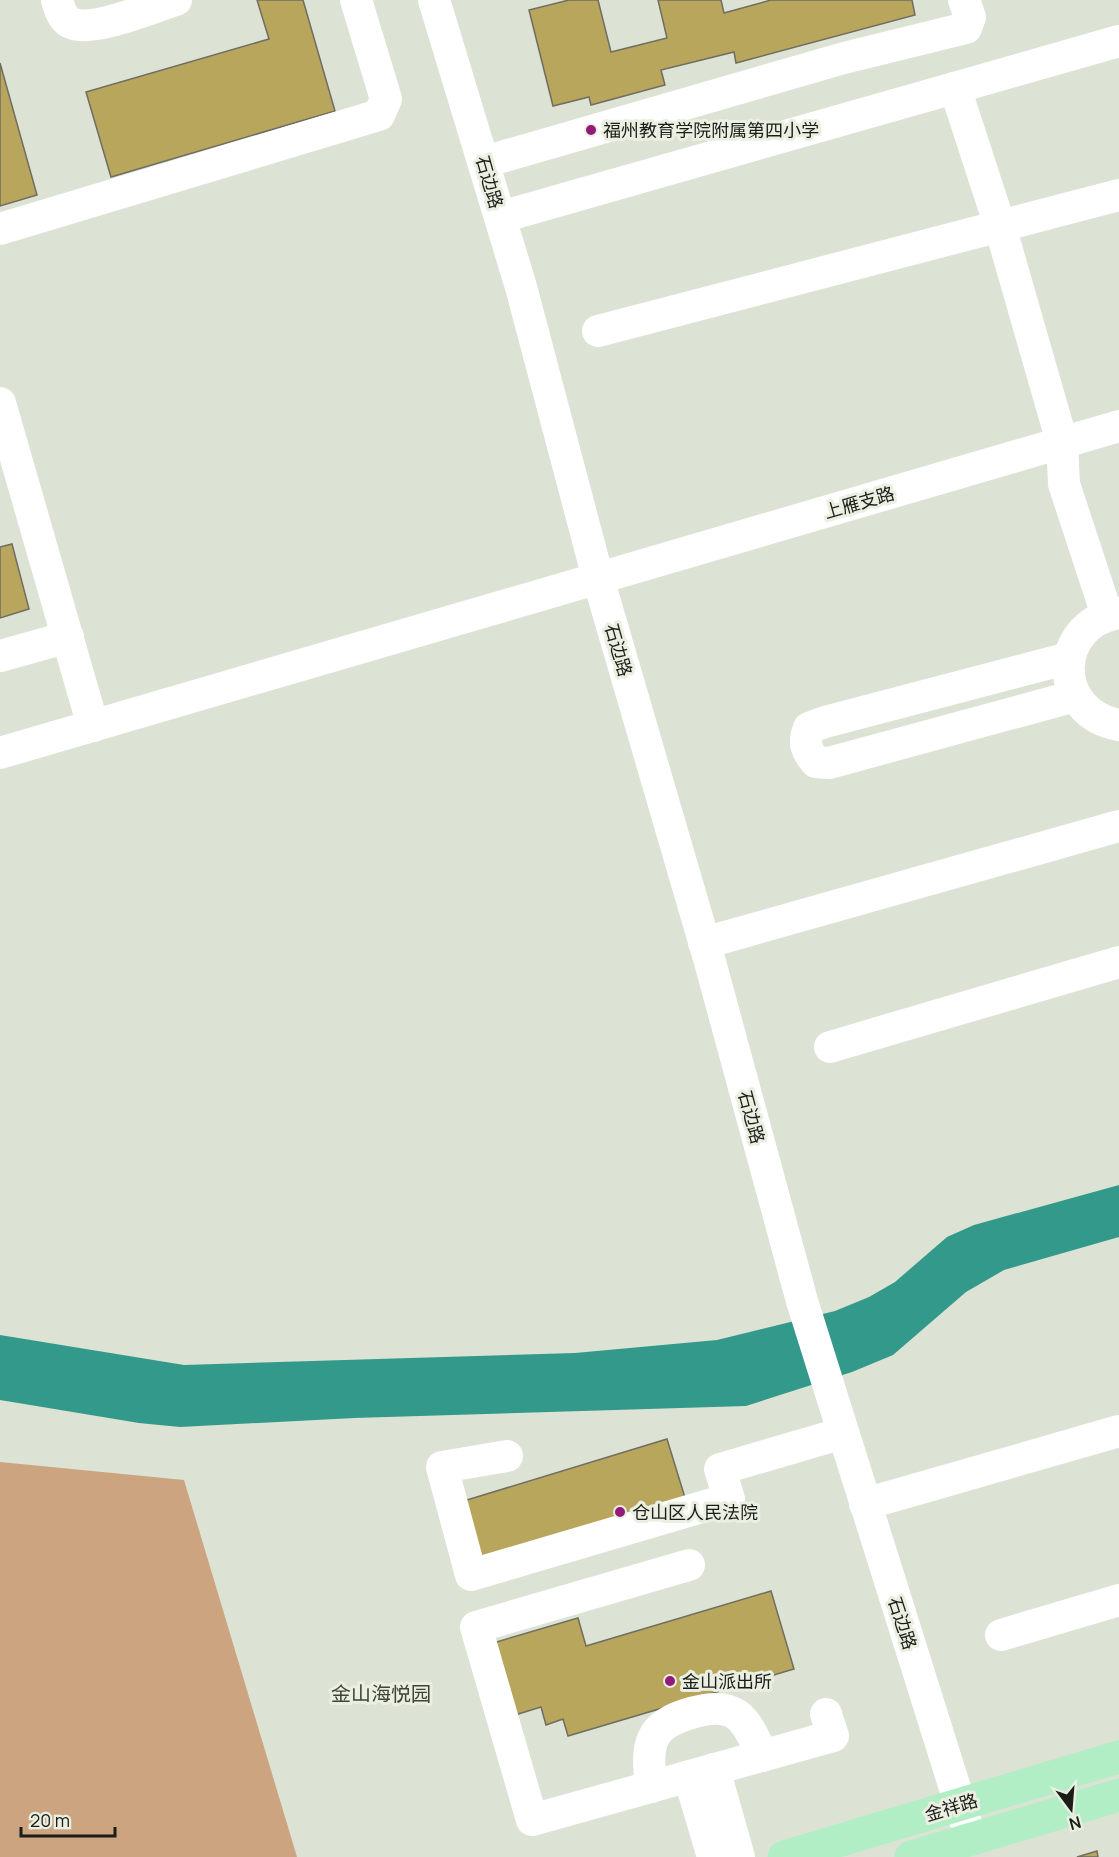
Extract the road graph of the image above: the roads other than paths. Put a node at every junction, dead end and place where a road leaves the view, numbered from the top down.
1 (57, 0) edge
2 (176, 0) edge
3 (356, 0) edge
4 (434, 0) edge
5 (964, 0) edge
6 (1119, 41) edge
7 (955, 88) junction
8 (484, 162) junction
9 (1119, 195) edge
10 (501, 218) junction
11 (1000, 226) junction
12 (0, 230) edge
13 (598, 331) dead end
14 (0, 403) edge
15 (1119, 426) edge
16 (1062, 442) junction
17 (598, 578) junction
18 (1113, 614) edge
19 (68, 638) junction
20 (0, 656) edge
21 (1069, 658) junction
22 (1075, 696) junction
23 (1119, 725) edge
24 (93, 726) junction
25 (0, 753) edge
26 (1119, 826) edge
27 (704, 943) junction
28 (1119, 962) edge
29 (830, 1047) dead end
30 (838, 1419) junction
31 (1119, 1431) edge
32 (507, 1456) dead end
33 (865, 1504) junction
34 (562, 1548) junction
35 (689, 1565) dead end
36 (577, 1598) junction
37 (1119, 1600) edge
38 (1001, 1635) dead end
39 (826, 1714) dead end
40 (762, 1756) junction
41 (1119, 1757) edge
42 (702, 1773) junction
43 (651, 1787) junction
44 (1119, 1796) edge
45 (960, 1804) junction
46 (971, 1839) junction
47 (713, 1857) edge
48 (739, 1857) edge
49 (784, 1857) edge
50 (910, 1857) edge

1 - 2 street
3 - 12 street
4 - 8 street, 石边路
5 - 8 street
6 - 7 street
7 - 10 street
7 - 11 street
8 - 10 street, 石边路
9 - 11 street
10 - 17 street, 石边路
11 - 13 street
11 - 16 street
14 - 19 street
15 - 16 street, 上雁支路
16 - 17 street, 上雁支路
16 - 18 street
17 - 24 street, 上雁支路
17 - 27 street, 石边路
18 - 21 street
19 - 20 street
19 - 24 street
21 - 22 street
21 - 22 street
22 - 23 street
24 - 25 street, 上雁支路
26 - 27 street
27 - 30 street, 石边路
28 - 29 street
30 - 33 street, 石边路
30 - 34 street
31 - 33 street
32 - 34 street
33 - 45 street, 石边路
34 - 36 street
35 - 36 street
36 - 43 street
37 - 38 street
39 - 40 street
40 - 42 street
40 - 43 street
41 - 45 main road, 金祥路
42 - 43 street
42 - 47 street
42 - 48 street
44 - 46 main road, 金祥路
45 - 46 street, 石边路
45 - 49 main road, 金祥路
46 - 50 main road, 金祥路

